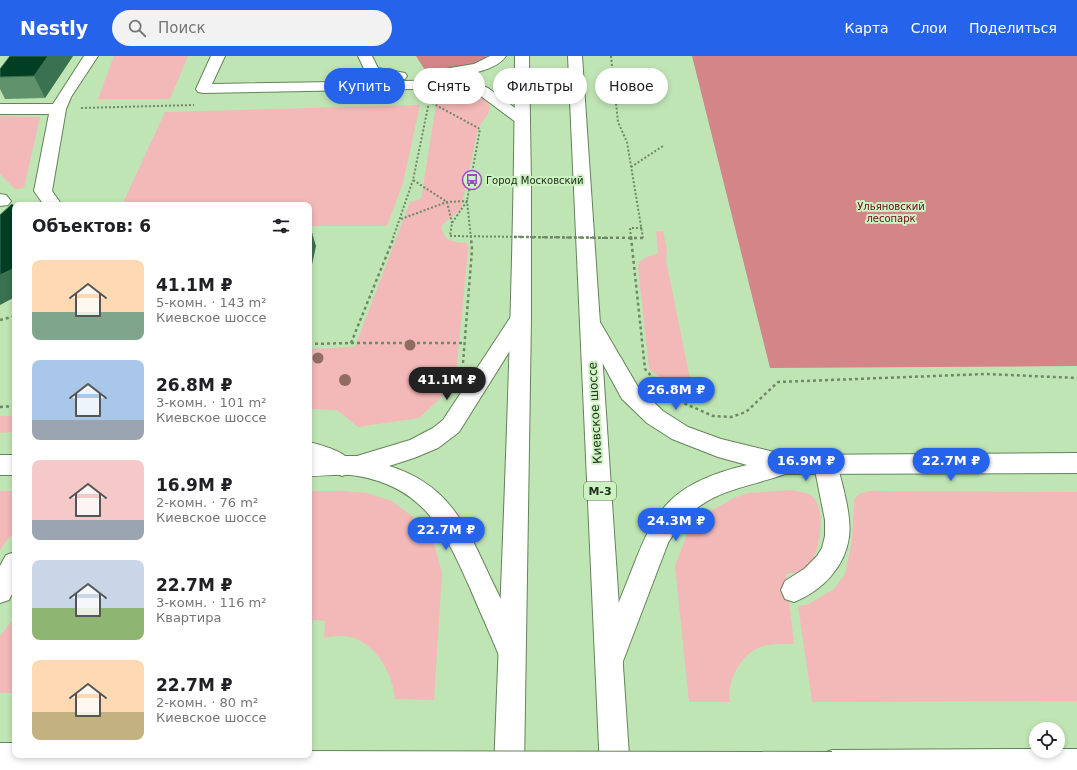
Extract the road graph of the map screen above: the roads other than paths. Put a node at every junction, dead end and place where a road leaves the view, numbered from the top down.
1 (91, 56) edge
2 (218, 56) edge
3 (365, 56) edge
4 (499, 56) edge
5 (522, 56) edge
6 (575, 56) edge
7 (0, 109) edge
8 (58, 109) junction
9 (522, 120) junction
10 (51, 202) edge
11 (521, 317) junction
12 (590, 322) junction
13 (312, 452) edge
14 (1077, 463) edge
15 (0, 465) edge
16 (12, 465) edge
17 (786, 465) junction
18 (826, 465) junction
19 (312, 466) edge
20 (350, 466) junction
21 (12, 569) edge
22 (794, 590) dead end
23 (0, 591) edge
24 (512, 653) junction
25 (609, 660) junction
26 (0, 758) edge
27 (1077, 764) edge
28 (278, 767) edge
29 (509, 770) edge
30 (615, 770) edge

1 - 8 main road
2 - 9 main road
3 - 4 main road
5 - 9 main road
6 - 12 main road, Киевское шоссе / М-3
7 - 8 main road
8 - 10 main road
9 - 11 main road
11 - 20 main road
11 - 24 main road
12 - 17 main road
12 - 25 main road, Киевское шоссе / М-3
13 - 20 main road
14 - 18 main road
15 - 16 main road
17 - 18 main road
17 - 25 main road
18 - 22 main road
19 - 20 main road
20 - 24 main road
21 - 23 main road
24 - 29 main road
25 - 30 main road, Киевское шоссе / М-3
26 - 28 main road
27 - 28 main road, bridge

